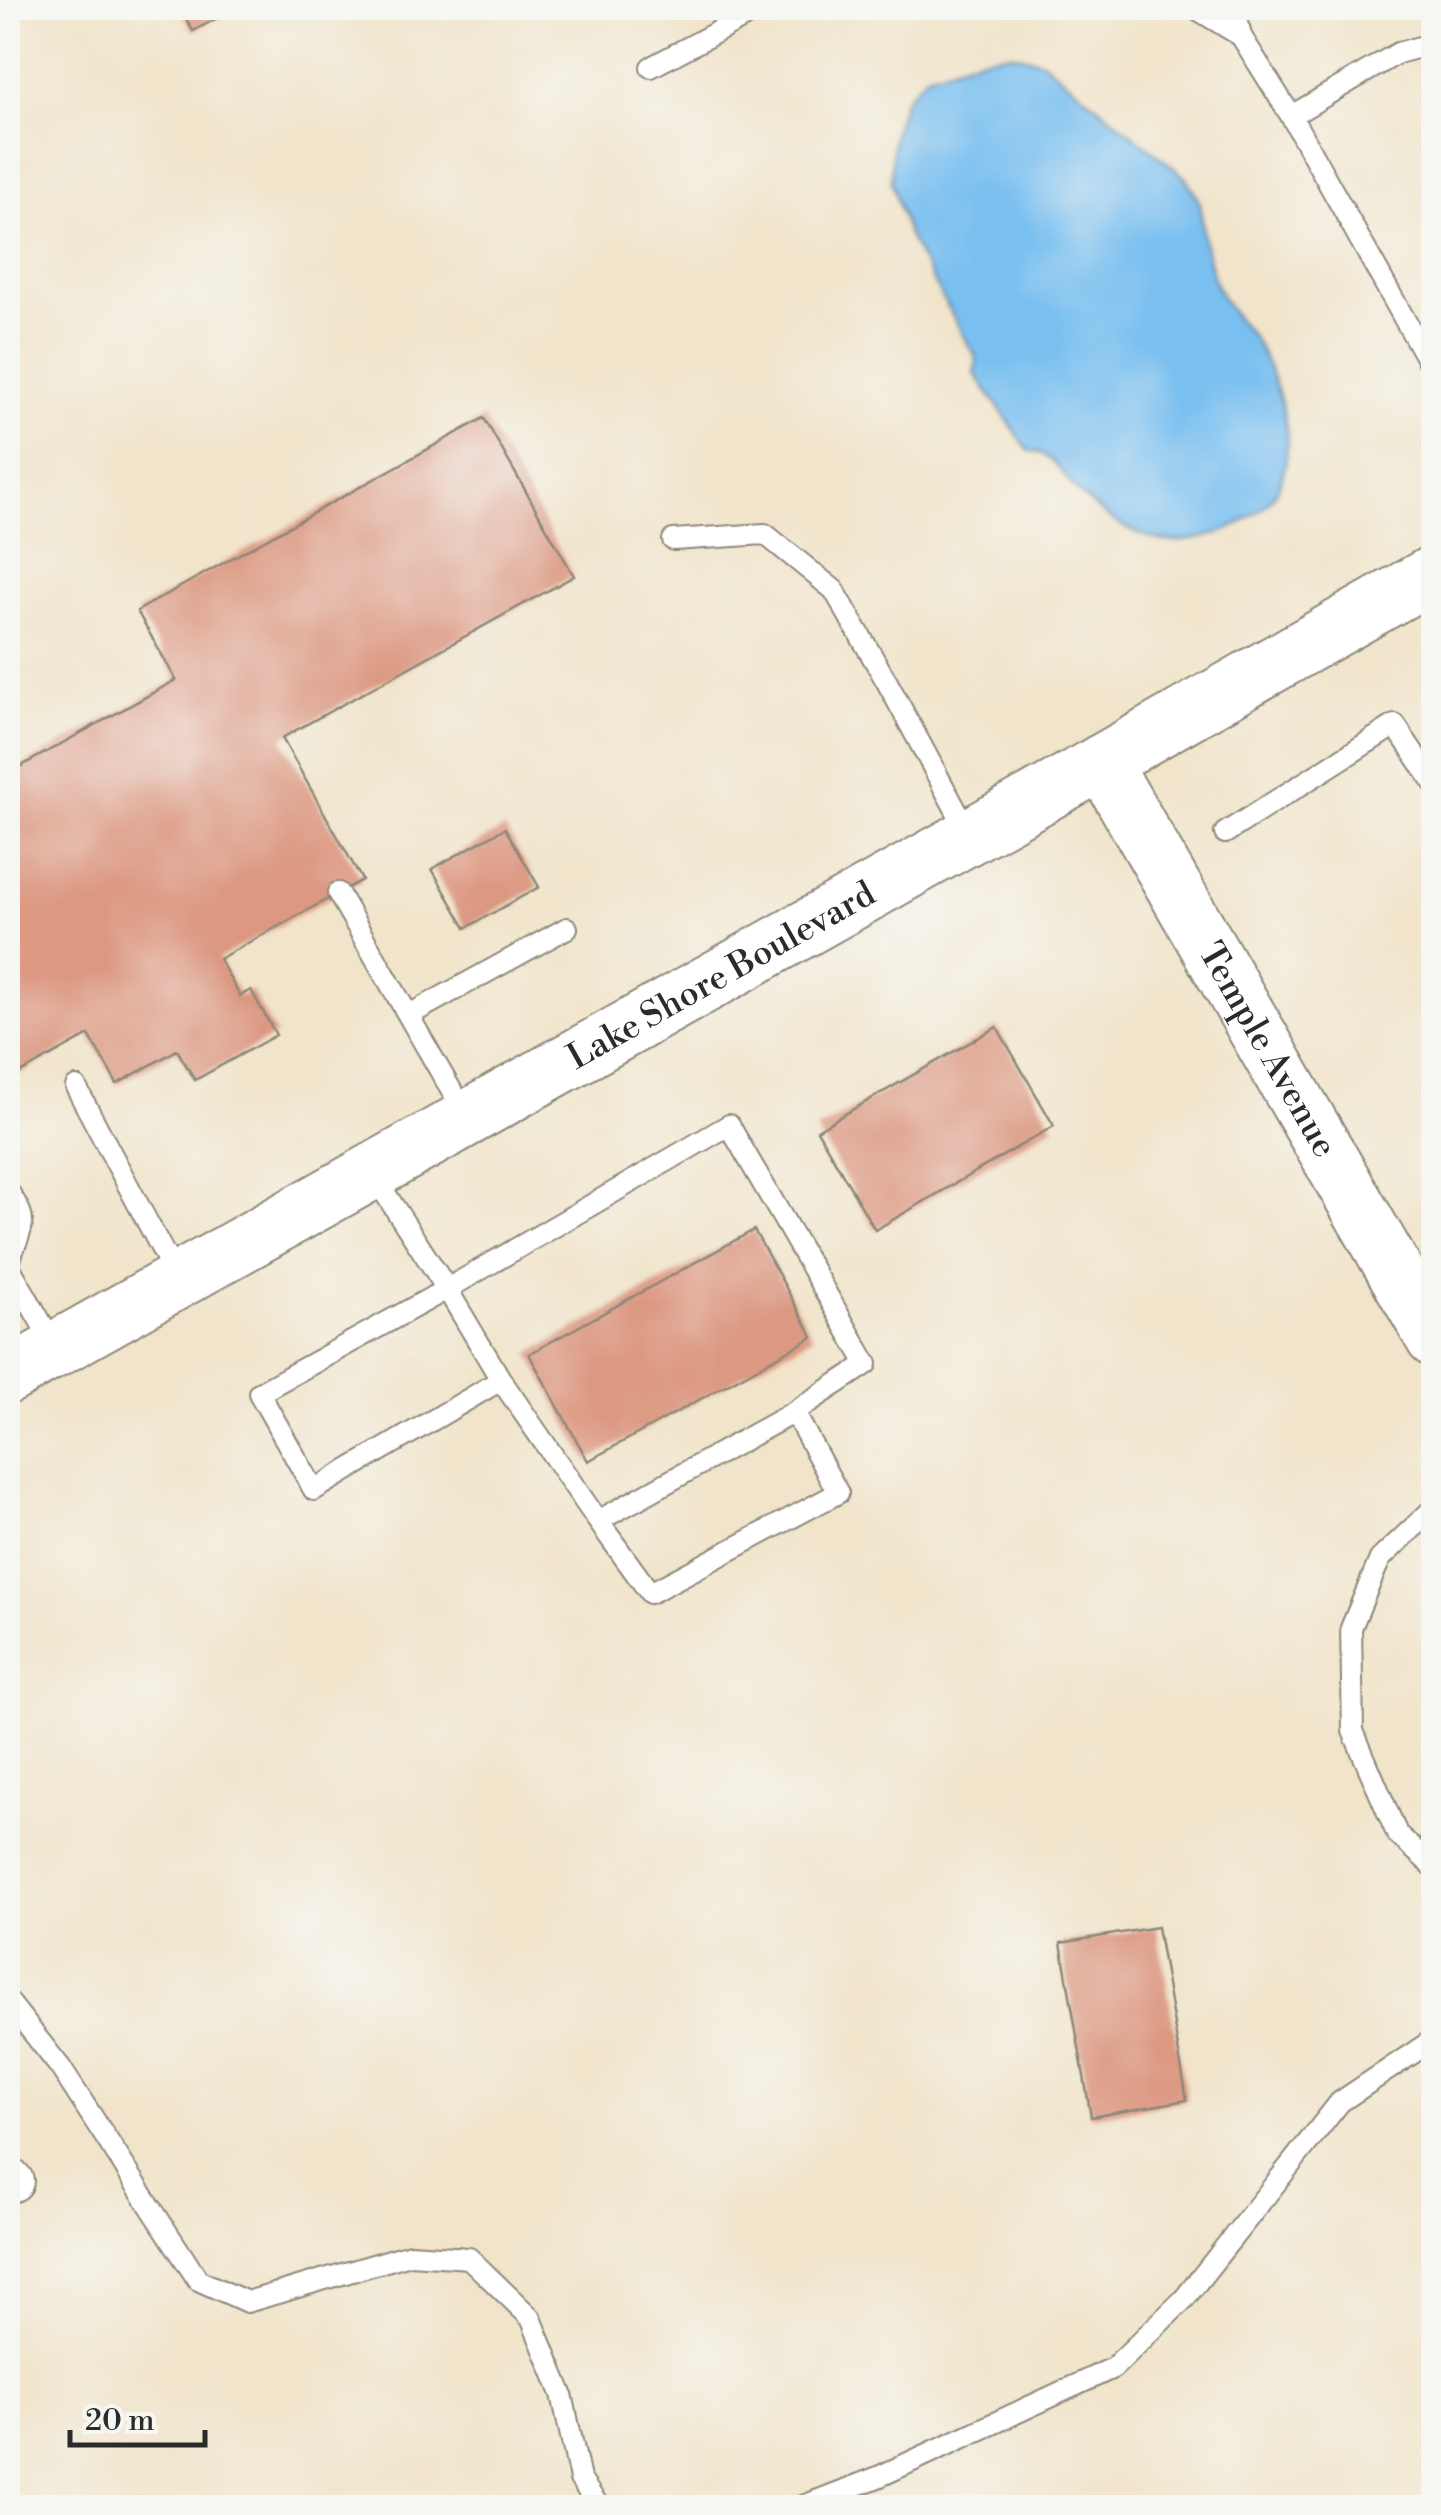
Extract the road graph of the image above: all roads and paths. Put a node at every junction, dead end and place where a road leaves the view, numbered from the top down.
1 (762, 8) edge
2 (1195, 8) edge
3 (1235, 8) edge
4 (1241, 36) junction
5 (1434, 43) edge
6 (651, 67) dead end
7 (1291, 116) junction
8 (1434, 372) edge
9 (673, 540) dead end
10 (1434, 573) edge
11 (1102, 762) junction
12 (1434, 783) edge
13 (1226, 832) dead end
14 (970, 836) junction
15 (338, 893) dead end
16 (566, 928) dead end
17 (409, 1015) junction
18 (76, 1087) dead end
19 (467, 1118) junction
20 (371, 1171) junction
21 (8, 1191) edge
22 (178, 1280) junction
23 (447, 1289) junction
24 (1434, 1338) edge
25 (56, 1348) junction
26 (8, 1376) edge
27 (500, 1380) junction
28 (794, 1412) junction
29 (1434, 1508) edge
30 (598, 1520) junction
31 (1434, 1867) edge
32 (8, 2001) edge
33 (1434, 2039) edge
34 (600, 2508) edge
35 (798, 2508) edge

1 - 6 lane
2 - 4 lane
3 - 4 lane
4 - 7 lane
5 - 7 lane
7 - 8 lane
9 - 14 lane
10 - 11 main road, Lake Shore Boulevard
11 - 14 main road, Lake Shore Boulevard
11 - 24 main road, Temple Avenue
12 - 13 lane
14 - 19 main road, Lake Shore Boulevard
15 - 17 lane
16 - 17 lane
17 - 19 lane
18 - 22 lane
19 - 20 main road, Lake Shore Boulevard
20 - 22 main road, Lake Shore Boulevard
20 - 23 lane
21 - 25 lane
22 - 25 main road, Lake Shore Boulevard
23 - 27 lane
23 - 27 lane
23 - 28 lane
25 - 26 main road, Lake Shore Boulevard
27 - 30 lane
28 - 30 lane
28 - 30 lane
29 - 31 lane
32 - 34 lane
33 - 35 lane

